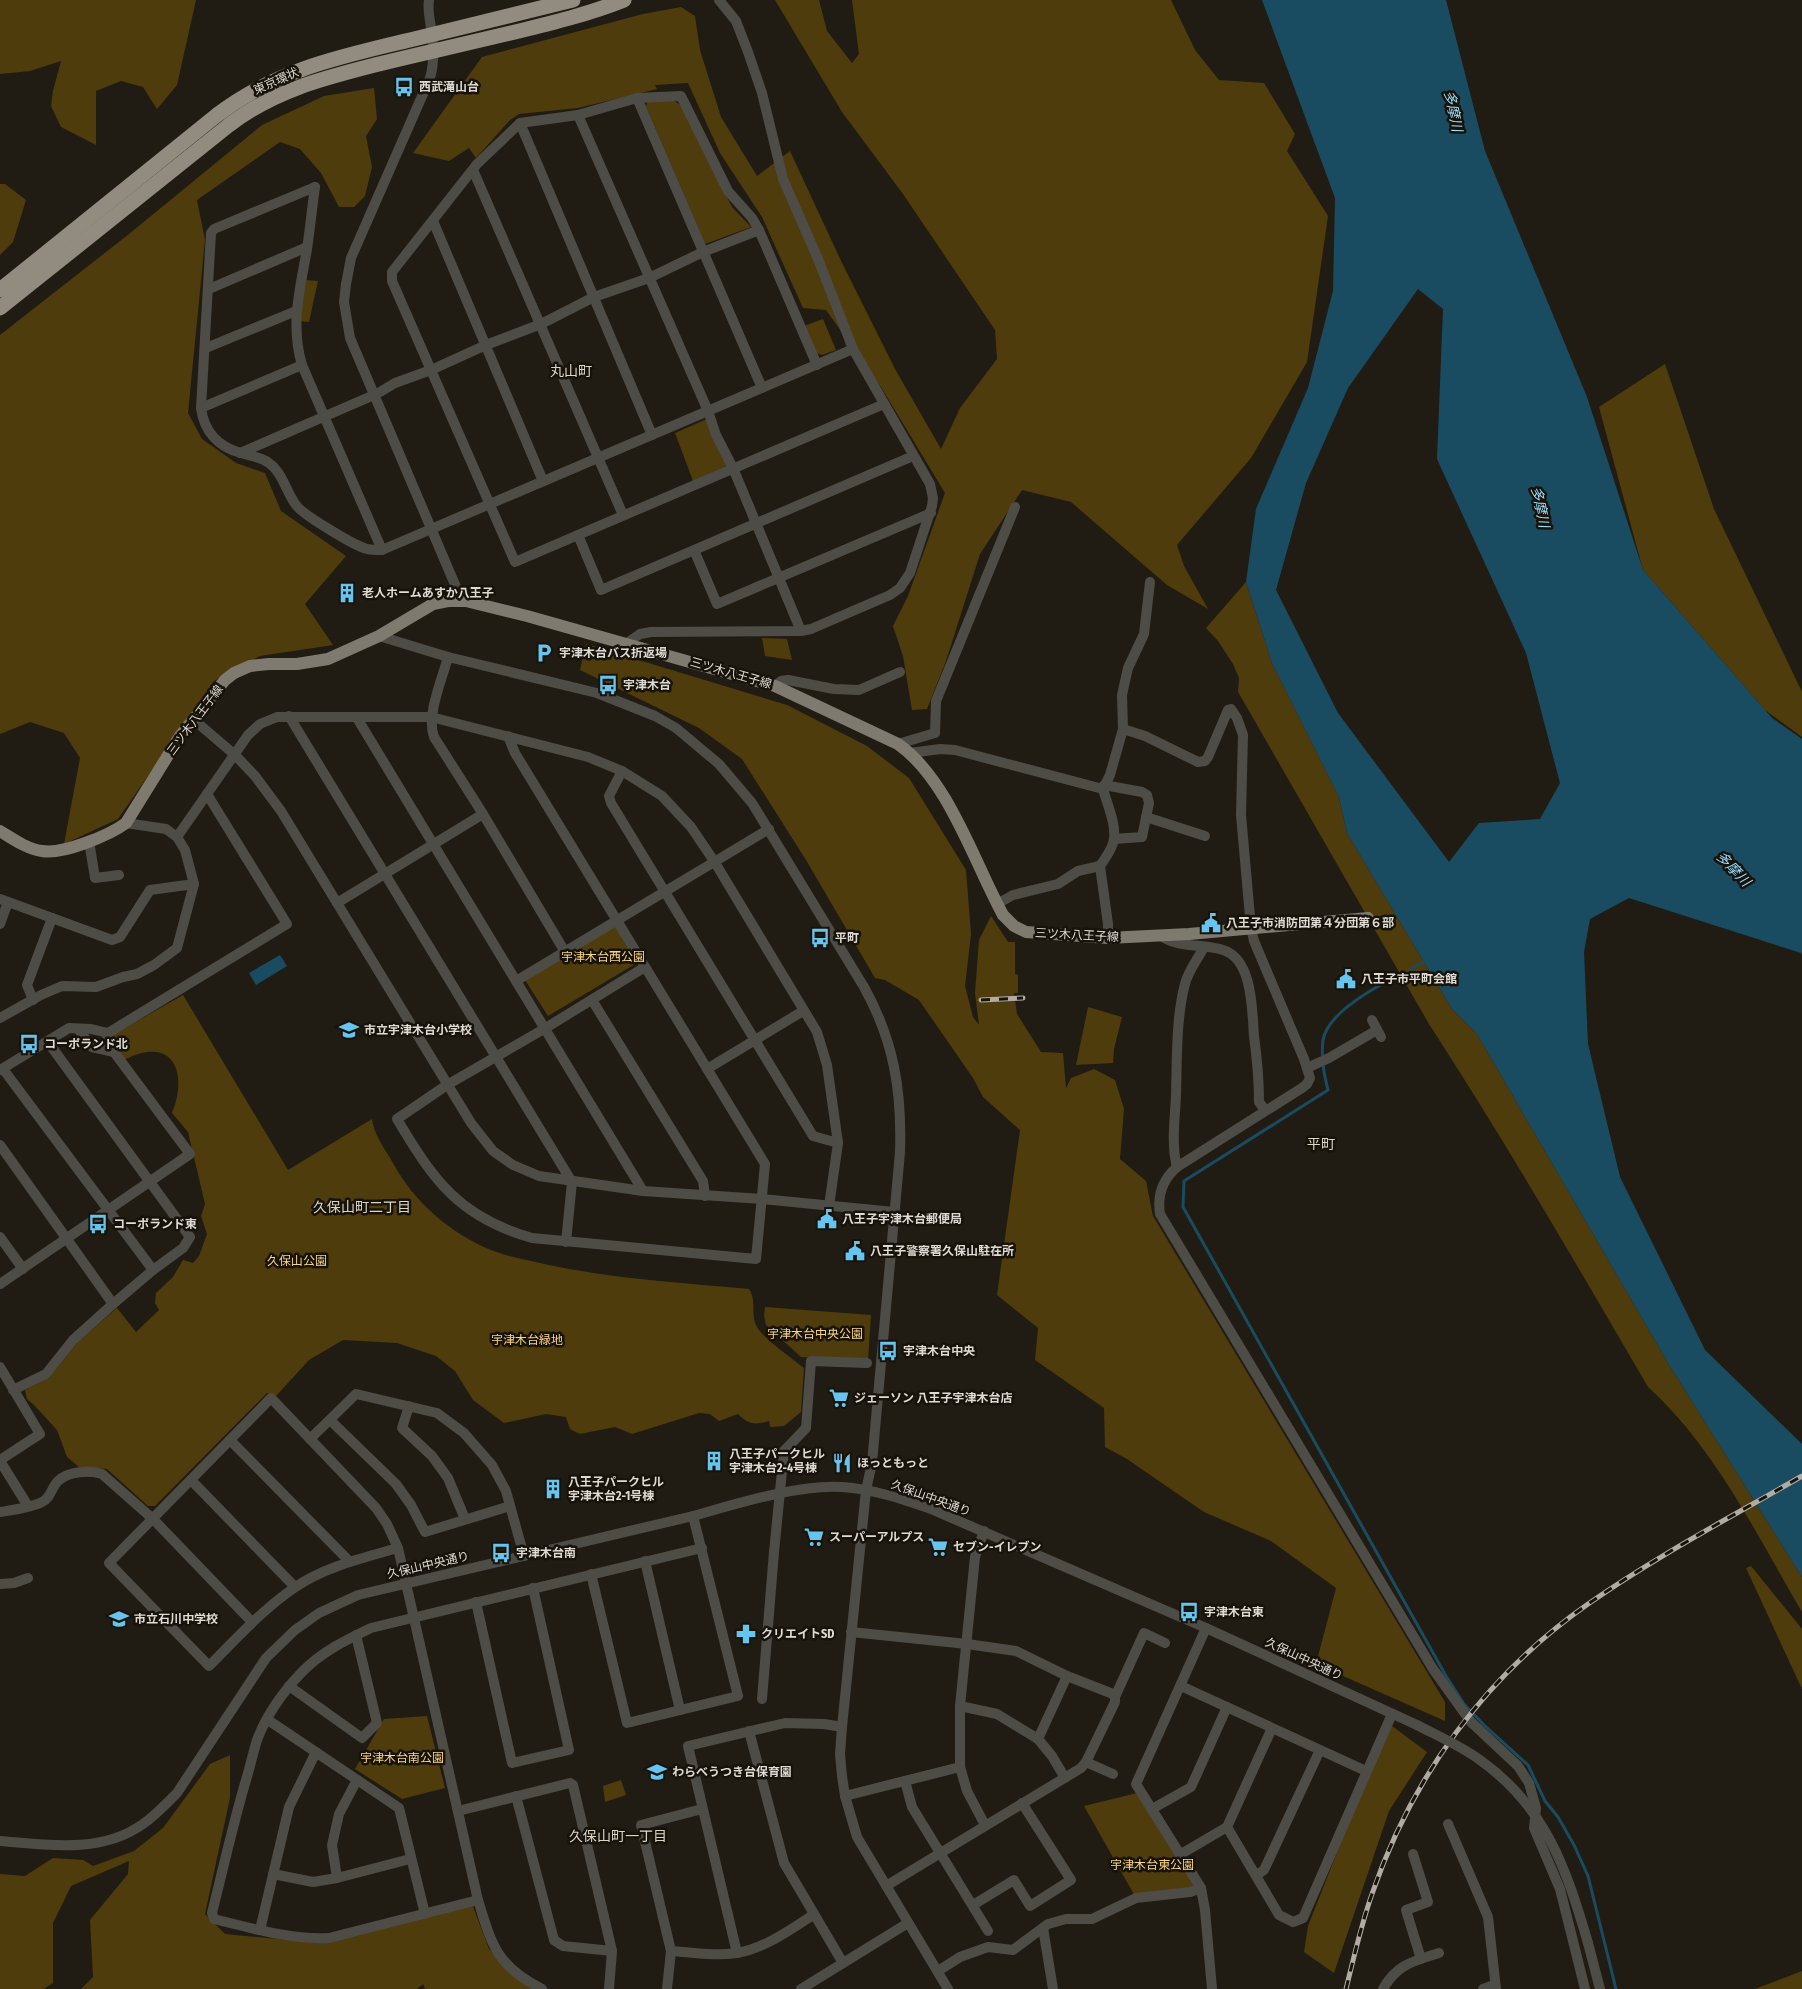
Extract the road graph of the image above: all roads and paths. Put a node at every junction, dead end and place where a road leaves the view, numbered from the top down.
1 (429, 0) edge
2 (573, 0) edge
3 (624, 0) edge
4 (719, 0) edge
5 (432, 34) junction
6 (434, 51) junction
7 (637, 98) junction
8 (578, 115) junction
9 (520, 123) junction
10 (474, 170) junction
11 (433, 221) junction
12 (759, 230) junction
13 (307, 247) junction
14 (703, 252) junction
15 (649, 278) junction
16 (209, 289) junction
17 (0, 290) edge
18 (594, 297) junction
19 (0, 308) edge
20 (296, 311) junction
21 (541, 324) junction
22 (486, 345) junction
23 (206, 348) junction
24 (853, 349) junction
25 (302, 365) junction
26 (817, 365) junction
27 (431, 370) junction
28 (762, 388) junction
29 (377, 393) junction
30 (884, 404) junction
31 (201, 408) junction
32 (708, 411) junction
33 (324, 416) junction
34 (652, 435) junction
35 (240, 453) junction
36 (913, 456) junction
37 (599, 458) junction
38 (733, 468) junction
39 (544, 481) junction
40 (490, 504) junction
41 (1015, 507) dead end
42 (930, 513) junction
43 (624, 515) junction
44 (756, 523) junction
45 (432, 528) junction
46 (578, 534) junction
47 (382, 550) junction
48 (694, 550) junction
49 (779, 578) junction
50 (1150, 582) dead end
51 (456, 600) junction
52 (801, 631) junction
53 (379, 636) junction
54 (627, 643) junction
55 (448, 657) junction
56 (900, 672) dead end
57 (775, 686) junction
58 (289, 716) junction
59 (431, 717) junction
60 (357, 718) junction
61 (193, 719) junction
62 (1123, 729) junction
63 (508, 736) junction
64 (898, 744) junction
65 (910, 753) junction
66 (236, 755) junction
67 (622, 771) junction
68 (1104, 787) junction
69 (207, 794) junction
70 (483, 814) junction
71 (1146, 818) junction
72 (126, 823) junction
73 (769, 829) junction
74 (0, 830) edge
75 (1205, 836) dead end
76 (177, 837) junction
77 (1114, 839) junction
78 (90, 841) junction
79 (434, 844) junction
80 (714, 861) junction
81 (1100, 866) junction
82 (385, 874) junction
83 (119, 875) dead end
84 (194, 884) junction
85 (665, 890) junction
86 (4, 901) edge
87 (336, 903) junction
88 (998, 904) junction
89 (52, 918) junction
90 (1368, 918) dead end
91 (616, 920) junction
92 (0, 924) edge
93 (1250, 928) junction
94 (1160, 935) junction
95 (1108, 938) junction
96 (1204, 947) junction
97 (565, 952) junction
98 (645, 967) junction
99 (516, 981) junction
100 (33, 1000) junction
101 (592, 1000) junction
102 (803, 1011) junction
103 (0, 1018) edge
104 (1372, 1020) dead end
105 (78, 1029) junction
106 (544, 1029) junction
107 (108, 1033) junction
108 (755, 1040) junction
109 (48, 1042) junction
110 (114, 1052) junction
111 (496, 1057) junction
112 (1311, 1066) junction
113 (2, 1069) edge
114 (707, 1069) junction
115 (447, 1086) junction
116 (1265, 1110) junction
117 (838, 1143) junction
118 (0, 1145) edge
119 (1176, 1167) junction
120 (150, 1182) junction
121 (572, 1182) junction
122 (643, 1190) junction
123 (705, 1196) junction
124 (762, 1199) junction
125 (829, 1206) junction
126 (108, 1210) junction
127 (894, 1212) junction
128 (0, 1237) edge
129 (66, 1239) junction
130 (566, 1242) junction
131 (23, 1269) junction
132 (152, 1270) junction
133 (0, 1284) edge
134 (114, 1304) junction
135 (867, 1363) dead end
136 (0, 1367) edge
137 (13, 1390) junction
138 (409, 1406) junction
139 (330, 1420) junction
140 (310, 1439) junction
141 (230, 1440) junction
142 (0, 1460) edge
143 (191, 1480) junction
144 (866, 1490) junction
145 (28, 1506) junction
146 (510, 1506) junction
147 (0, 1512) edge
148 (693, 1516) junction
149 (153, 1519) junction
150 (465, 1519) junction
151 (984, 1531) junction
152 (398, 1548) junction
153 (702, 1548) junction
154 (524, 1556) junction
155 (645, 1561) junction
156 (350, 1562) junction
157 (591, 1574) junction
158 (28, 1578) dead end
159 (406, 1583) junction
160 (0, 1584) edge
161 (295, 1587) junction
162 (533, 1588) junction
163 (476, 1602) junction
164 (414, 1617) junction
165 (252, 1622) junction
166 (1206, 1628) junction
167 (851, 1632) junction
168 (356, 1635) junction
169 (1165, 1643) dead end
170 (967, 1644) junction
171 (1067, 1676) junction
172 (289, 1686) junction
173 (1181, 1686) junction
174 (1115, 1697) junction
175 (762, 1699) dead end
176 (960, 1706) junction
177 (1227, 1707) junction
178 (680, 1710) junction
179 (1392, 1714) junction
180 (268, 1720) junction
181 (842, 1727) junction
182 (1272, 1728) junction
183 (749, 1731) junction
184 (1038, 1739) junction
185 (1320, 1750) junction
186 (316, 1752) junction
187 (1086, 1762) junction
188 (960, 1767) junction
189 (1366, 1771) junction
190 (1113, 1774) dead end
191 (1065, 1778) junction
192 (356, 1780) junction
193 (905, 1781) junction
194 (516, 1796) junction
195 (845, 1796) junction
196 (1022, 1803) junction
197 (702, 1809) junction
198 (1152, 1809) junction
199 (458, 1811) junction
200 (1448, 1824) dead end
201 (985, 1825) junction
202 (1227, 1827) junction
203 (0, 1841) edge
204 (940, 1853) junction
205 (1181, 1854) junction
206 (1413, 1854) dead end
207 (410, 1859) junction
208 (273, 1874) junction
209 (1257, 1875) junction
210 (336, 1878) junction
211 (886, 1886) junction
212 (1201, 1888) junction
213 (478, 1900) junction
214 (973, 1905) junction
215 (425, 1914) junction
216 (814, 1915) junction
217 (908, 1923) junction
218 (1043, 1928) junction
219 (260, 1930) junction
220 (988, 1931) dead end
221 (612, 1951) junction
222 (671, 1951) junction
223 (737, 1953) junction
224 (1439, 1953) dead end
225 (1420, 1959) junction
226 (843, 1963) junction
227 (938, 1972) junction
228 (1495, 1987) edge
229 (542, 1989) edge
230 (609, 1989) edge
231 (667, 1989) edge
232 (800, 1989) edge
233 (948, 1989) edge
234 (1053, 1989) edge
235 (1212, 1989) edge
236 (1383, 1989) edge
237 (1483, 1989) edge
238 (1585, 1989) edge
239 (1600, 1989) edge

1 - 5 street
2 - 5 highway, 東京環状
3 - 6 highway, 東京環状
4 - 24 street
5 - 6 street
5 - 17 highway, 東京環状
6 - 19 highway, 東京環状
6 - 29 street
7 - 8 street
7 - 12 street
7 - 14 street
8 - 9 street
8 - 15 street
9 - 10 street
9 - 18 street
10 - 11 street
10 - 21 street
11 - 22 street
11 - 27 street
12 - 14 street
12 - 26 street
13 - 16 street
13 - 16 street
13 - 20 street
14 - 15 street
14 - 28 street
15 - 18 street
15 - 32 street
16 - 23 street
18 - 21 street
18 - 34 street
20 - 23 street
20 - 25 street
21 - 22 street
21 - 37 street
22 - 27 street
22 - 39 street
23 - 31 street
24 - 26 street
24 - 30 street
25 - 31 street
25 - 33 street
26 - 28 street
27 - 29 street
27 - 40 street
28 - 32 street
29 - 33 street
29 - 45 street
30 - 36 street
30 - 38 street
31 - 35 street
32 - 34 street
32 - 38 street
33 - 35 street
33 - 47 street
34 - 37 street
35 - 47 street
36 - 42 street
36 - 44 street
37 - 39 street
37 - 43 street
38 - 43 street
38 - 44 street
39 - 40 street
40 - 45 street
40 - 46 street
41 - 64 street
42 - 49 street
42 - 52 street
43 - 46 street
44 - 48 street
44 - 49 street
45 - 47 street
45 - 51 street
46 - 48 street
48 - 49 street
49 - 52 street
50 - 62 street
51 - 53 main road, 三ツ木八王子線
51 - 54 main road, 三ツ木八王子線
52 - 54 street
53 - 55 street
53 - 61 main road, 三ツ木八王子線
54 - 57 main road, 三ツ木八王子線
55 - 59 street
55 - 73 street
56 - 57 street
57 - 64 main road, 三ツ木八王子線
58 - 60 street
58 - 66 street
58 - 82 street
59 - 60 street
59 - 63 street
59 - 70 street
60 - 79 street
61 - 66 street
61 - 72 main road, 三ツ木八王子線
62 - 68 street
62 - 93 street
63 - 67 street
63 - 91 street
64 - 65 main road, 三ツ木八王子線
65 - 68 street
65 - 88 main road, 三ツ木八王子線
66 - 69 street
66 - 87 street
67 - 80 street
67 - 85 street
68 - 71 street
68 - 77 street
69 - 76 street
69 - 107 street
70 - 79 street
70 - 97 street
71 - 75 street
71 - 77 street
72 - 76 street
72 - 78 main road, 三ツ木八王子線
73 - 80 street
73 - 127 street
74 - 78 main road, 三ツ木八王子線
76 - 84 street
77 - 81 street
78 - 83 street
79 - 82 street
79 - 99 street
80 - 85 street
80 - 102 street
81 - 88 street
81 - 95 street
82 - 87 street
82 - 111 street
84 - 89 street
84 - 100 street
85 - 91 street
85 - 108 street
86 - 89 street
86 - 92 street
87 - 115 street
88 - 95 main road, 三ツ木八王子線
89 - 100 street
90 - 93 main road, 三ツ木八王子線
91 - 97 street
91 - 98 street
93 - 94 main road, 三ツ木八王子線
93 - 112 street
94 - 95 main road, 三ツ木八王子線
94 - 96 street
96 - 116 street
96 - 119 street
97 - 99 street
98 - 101 street
98 - 114 street
99 - 106 street
100 - 103 street
101 - 106 street
101 - 123 street
102 - 108 street
102 - 117 street
104 - 112 street
105 - 107 street
105 - 109 street
105 - 110 street
106 - 111 street
106 - 122 street
107 - 110 street
108 - 114 street
108 - 117 street
109 - 113 street
109 - 120 street
110 - 120 street
111 - 115 street
111 - 121 street
112 - 116 street
113 - 126 street
114 - 124 street
115 - 121 street
115 - 130 street
116 - 119 street
117 - 125 street
118 - 129 street
119 - 238 street
120 - 126 street
120 - 132 street
121 - 122 street
121 - 130 street
122 - 123 street
123 - 124 street
124 - 125 street
124 - 130 street
125 - 127 street
126 - 129 street
126 - 132 street
127 - 144 street
128 - 131 street
129 - 131 street
129 - 134 street
131 - 133 street
132 - 134 street
134 - 137 street
135 - 175 street, bridge
136 - 137 street
137 - 142 street
138 - 139 street
138 - 146 street
138 - 150 street
139 - 140 street
139 - 150 street
140 - 141 street
140 - 152 street
141 - 143 street
141 - 156 street
142 - 145 street
143 - 149 street
143 - 161 street
144 - 148 street, 久保山中央通り
144 - 151 street, 久保山中央通り
144 - 167 street
145 - 147 street
145 - 149 street
146 - 150 street
146 - 154 street
148 - 153 street
148 - 154 street, 久保山中央通り
149 - 165 street
149 - 165 street
151 - 166 street, 久保山中央通り
151 - 170 street
152 - 156 street
152 - 159 street
153 - 155 street
153 - 178 street
154 - 159 street, 久保山中央通り
155 - 157 street
155 - 178 street
156 - 161 street
157 - 162 street
157 - 178 street
158 - 160 street
159 - 164 street
159 - 203 street, 久保山中央通り
161 - 165 street
162 - 163 street
162 - 163 street
163 - 164 street
164 - 168 street
164 - 199 street
166 - 173 street
166 - 179 street, 久保山中央通り
167 - 170 street
167 - 181 street
168 - 172 street
168 - 172 street
169 - 174 street
170 - 171 street
170 - 176 street
171 - 174 street
171 - 184 street
172 - 180 street
173 - 177 street
173 - 198 street
174 - 187 street
176 - 184 street
176 - 188 street
177 - 182 street
177 - 198 street
179 - 189 street
179 - 239 street, 久保山中央通り, bridge
180 - 186 street
180 - 219 street
181 - 183 street
181 - 195 street
182 - 185 street
182 - 202 street
183 - 197 street
183 - 216 street
184 - 191 street
185 - 189 street
185 - 209 street
186 - 192 street
186 - 208 street
187 - 190 street
187 - 191 street
188 - 193 street
188 - 201 street
189 - 209 street
191 - 196 street
192 - 207 street
192 - 210 street
193 - 195 street
193 - 204 street
194 - 199 street
194 - 221 street
194 - 221 street
195 - 211 street
196 - 201 street
196 - 214 street
197 - 222 street
197 - 223 street
198 - 205 street
199 - 213 street
200 - 228 street
201 - 204 street
202 - 205 street
202 - 209 street
204 - 211 street
204 - 214 street
205 - 212 street
206 - 225 street
207 - 210 street
207 - 215 street
208 - 210 street
208 - 219 street
211 - 217 street
212 - 218 street
212 - 235 street
213 - 215 street
213 - 229 street
214 - 220 street
215 - 219 street
216 - 223 street
216 - 226 street
217 - 226 street
217 - 227 street
218 - 227 street
218 - 234 street
221 - 230 street
222 - 223 street
222 - 231 street
224 - 225 street
225 - 236 street
226 - 232 street
227 - 233 street
228 - 237 street

